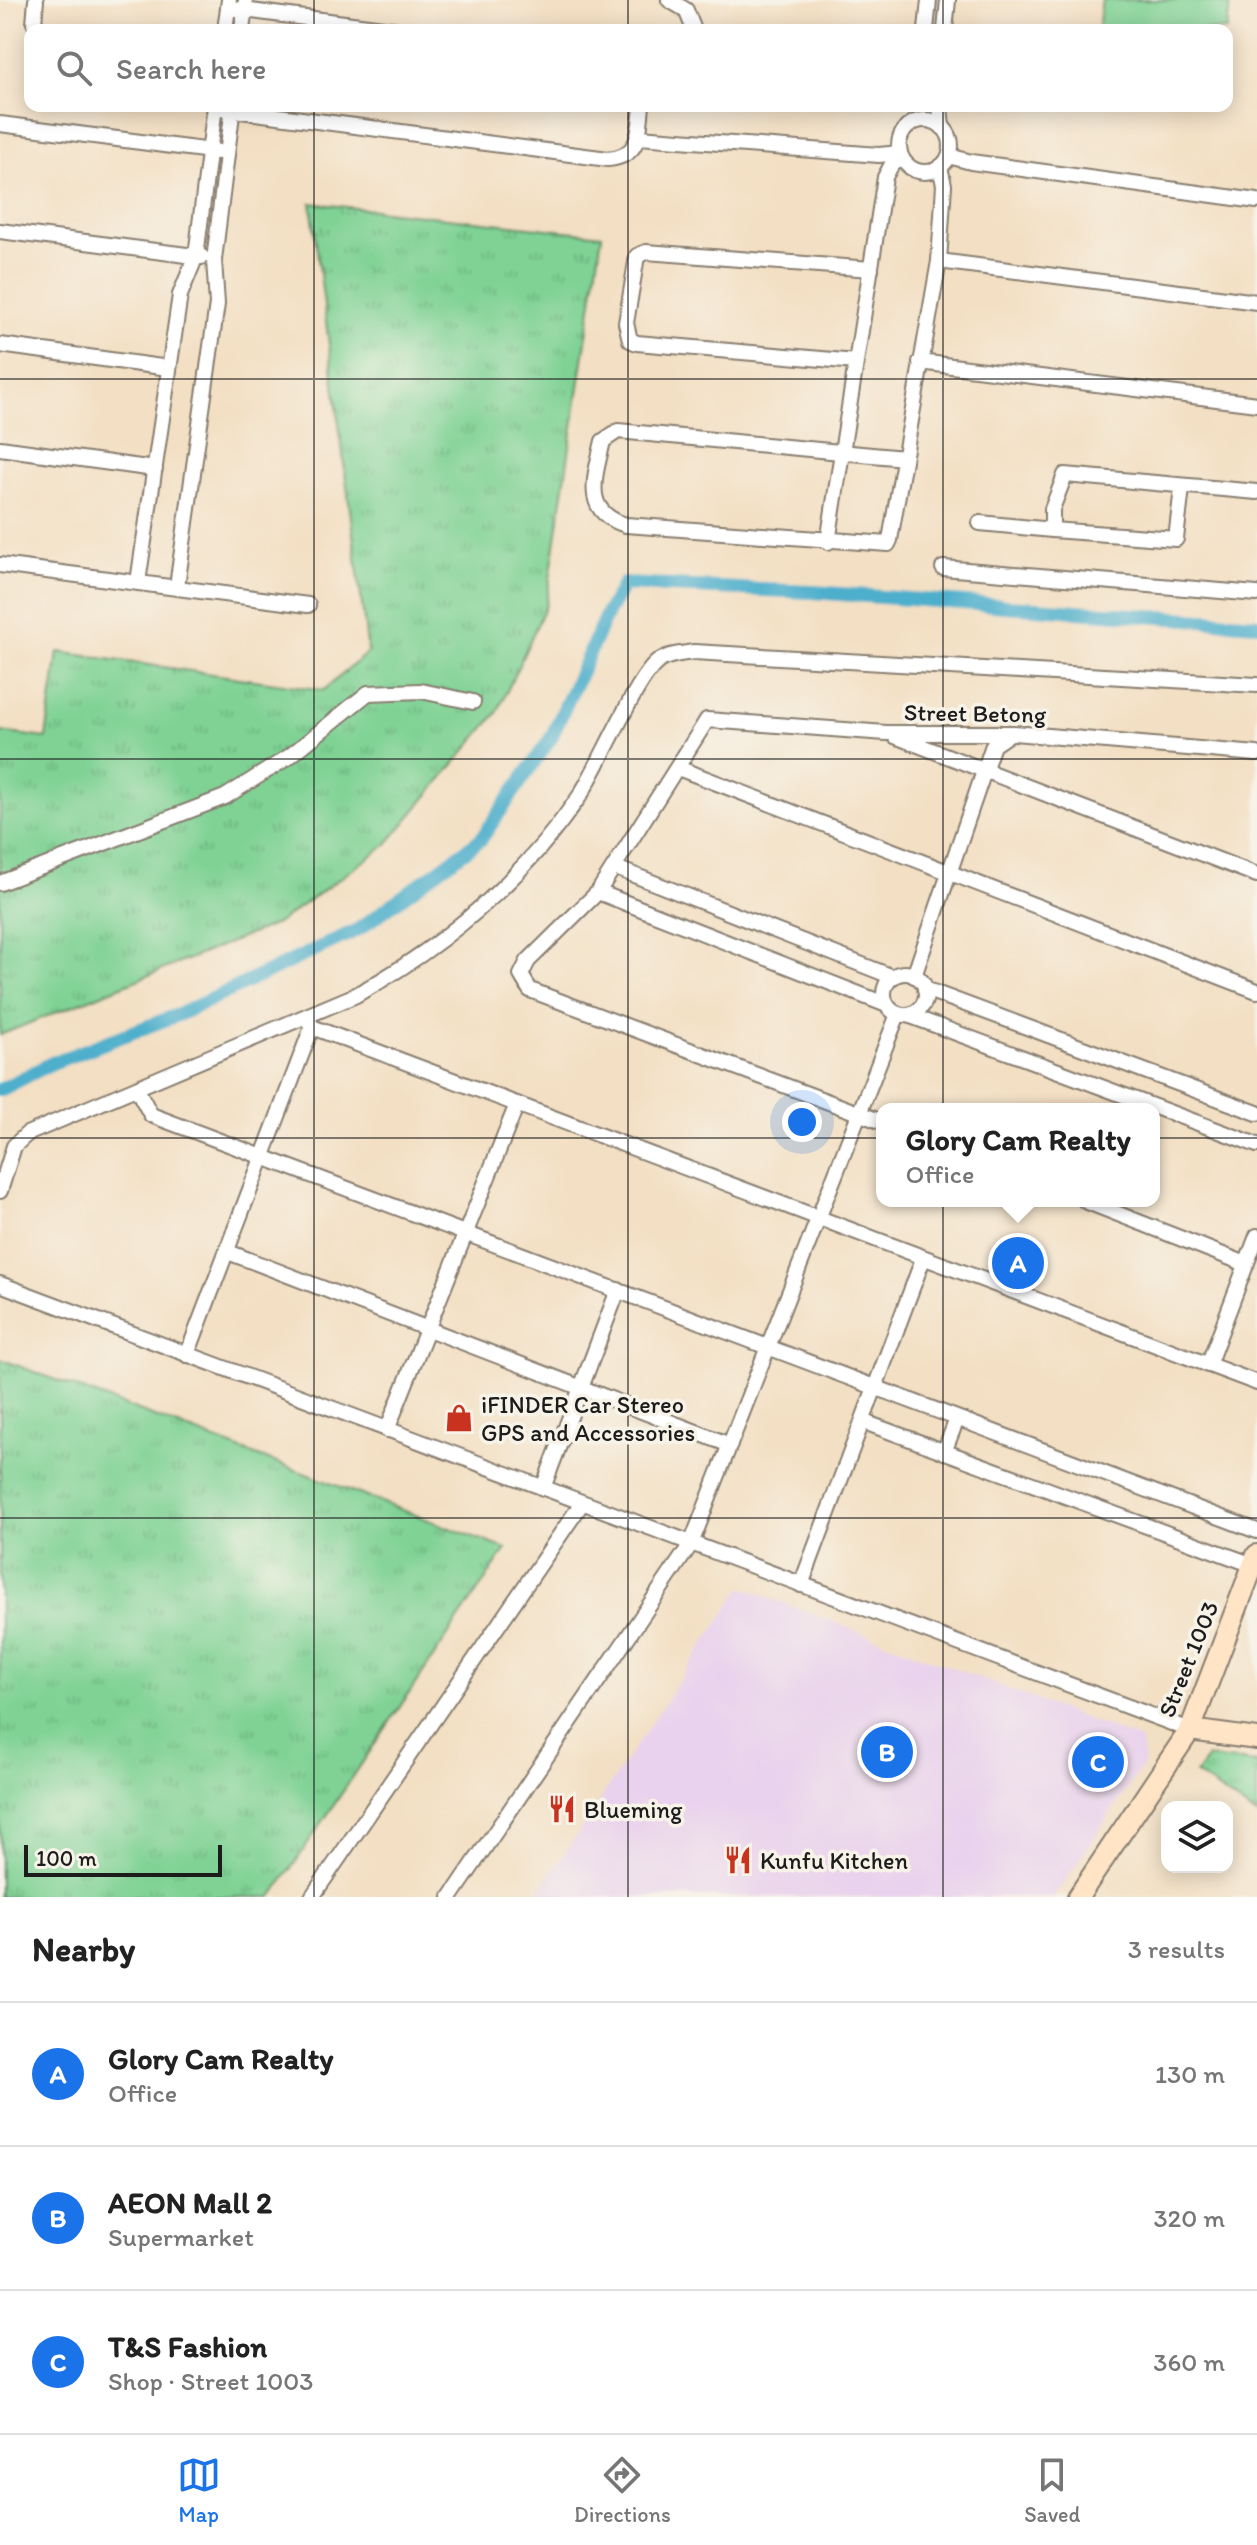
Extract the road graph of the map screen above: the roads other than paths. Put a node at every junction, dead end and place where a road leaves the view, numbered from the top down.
1 (36, 0) edge
2 (669, 0) edge
3 (929, 0) edge
4 (948, 0) edge
5 (228, 4) edge
6 (246, 5) edge
7 (35, 24) edge
8 (226, 24) edge
9 (362, 24) edge
10 (692, 24) edge
11 (927, 24) edge
12 (946, 24) edge
13 (214, 112) edge
14 (232, 112) edge
15 (261, 112) edge
16 (641, 112) edge
17 (916, 112) edge
18 (941, 112) edge
19 (914, 123) junction
20 (0, 124) edge
21 (942, 127) junction
22 (639, 137) junction
23 (209, 151) junction
24 (227, 153) junction
25 (901, 156) junction
26 (945, 161) junction
27 (1257, 201) edge
28 (0, 231) edge
29 (196, 256) junction
30 (214, 260) junction
31 (939, 261) junction
32 (871, 269) junction
33 (1257, 302) edge
34 (0, 345) edge
35 (856, 362) junction
36 (920, 362) junction
37 (169, 368) junction
38 (1257, 404) edge
39 (0, 448) edge
40 (842, 452) junction
41 (904, 458) junction
42 (155, 469) junction
43 (1182, 488) junction
44 (1257, 492) edge
45 (980, 523) dead end
46 (1052, 530) junction
47 (828, 542) junction
48 (0, 565) edge
49 (943, 568) dead end
50 (138, 582) junction
51 (177, 586) junction
52 (1257, 594) edge
53 (308, 605) dead end
54 (1257, 685) edge
55 (473, 702) dead end
56 (886, 733) junction
57 (1014, 733) junction
58 (1257, 754) edge
59 (678, 768) junction
60 (986, 774) junction
61 (616, 868) junction
62 (950, 874) junction
63 (1257, 875) edge
64 (0, 883) edge
65 (598, 892) junction
66 (914, 976) junction
67 (893, 977) junction
68 (925, 989) junction
69 (1257, 991) edge
70 (897, 1012) junction
71 (310, 1022) junction
72 (137, 1089) junction
73 (1143, 1103) edge
74 (517, 1104) junction
75 (1160, 1109) edge
76 (859, 1113) junction
77 (1257, 1113) edge
78 (876, 1120) edge
79 (1257, 1145) edge
80 (264, 1157) junction
81 (0, 1191) edge
82 (1100, 1207) edge
83 (818, 1218) junction
84 (466, 1233) junction
85 (1257, 1236) edge
86 (228, 1252) junction
87 (923, 1259) junction
88 (1246, 1264) junction
89 (0, 1284) edge
90 (618, 1290) junction
91 (428, 1328) junction
92 (768, 1347) junction
93 (187, 1355) junction
94 (1208, 1365) junction
95 (1257, 1383) edge
96 (581, 1387) junction
97 (877, 1388) junction
98 (957, 1419) junction
99 (864, 1422) junction
100 (387, 1430) junction
101 (730, 1445) junction
102 (944, 1452) junction
103 (543, 1488) junction
104 (582, 1503) junction
105 (1257, 1531) edge
106 (691, 1544) junction
107 (1255, 1560) edge
108 (801, 1585) junction
109 (1190, 1730) junction
110 (1257, 1739) edge
111 (312, 1897) edge
112 (451, 1897) edge
113 (1078, 1897) edge

1 - 7 street
2 - 10 street
3 - 11 street
4 - 12 street
5 - 6 street
5 - 8 street
6 - 9 street
13 - 23 street
14 - 24 street
15 - 22 street
16 - 22 street
17 - 19 street
18 - 21 street
19 - 21 street
19 - 25 street
20 - 23 street
21 - 26 street
22 - 25 street
23 - 24 street
23 - 29 street
24 - 30 street
25 - 26 street
25 - 32 street
26 - 27 street
26 - 31 street
28 - 29 street
29 - 30 street
29 - 37 street
30 - 51 street
31 - 33 street
31 - 36 street
32 - 35 street
32 - 35 street
34 - 37 street
35 - 40 street
36 - 38 street
36 - 41 street
37 - 42 street
39 - 42 street
40 - 41 street
40 - 47 street
40 - 47 street
41 - 47 street
42 - 50 street
43 - 44 street
43 - 46 street
43 - 46 street
45 - 46 street
48 - 50 street
49 - 52 street
50 - 51 street
51 - 53 street
54 - 71 street
55 - 64 street
56 - 57 street, Street Betong
56 - 59 street, Street Betong
56 - 60 street
57 - 58 street, Street Betong
57 - 60 street
59 - 61 street
59 - 62 street
60 - 62 street
60 - 63 street
61 - 65 street
61 - 67 street
62 - 66 street
62 - 69 street
65 - 70 street
65 - 76 street
66 - 67 street
66 - 68 street
67 - 70 street
68 - 70 street
68 - 77 street
70 - 73 street
70 - 76 street
71 - 72 street
71 - 74 street
71 - 80 street
72 - 80 street
72 - 81 street
74 - 83 street
74 - 84 street
75 - 79 street
76 - 78 street
76 - 83 street
80 - 84 street
80 - 86 street
82 - 88 street
83 - 87 street
83 - 92 street
84 - 90 street
84 - 91 street
85 - 88 street
86 - 91 street
86 - 93 street
87 - 94 street
87 - 97 street
88 - 94 street
89 - 93 street
90 - 92 street
90 - 96 street
91 - 96 street
91 - 100 street
92 - 97 street
92 - 101 street
93 - 100 street
94 - 95 street
96 - 101 street
96 - 103 street
97 - 98 street
97 - 99 street
98 - 102 street
98 - 105 street
99 - 102 street
99 - 108 street
100 - 103 street
101 - 106 street
102 - 107 street
103 - 104 street
104 - 106 street
104 - 111 street
106 - 108 street
106 - 112 street
107 - 109 main road, Street 1003
108 - 109 street
109 - 110 main road
109 - 113 main road, Street 1003

